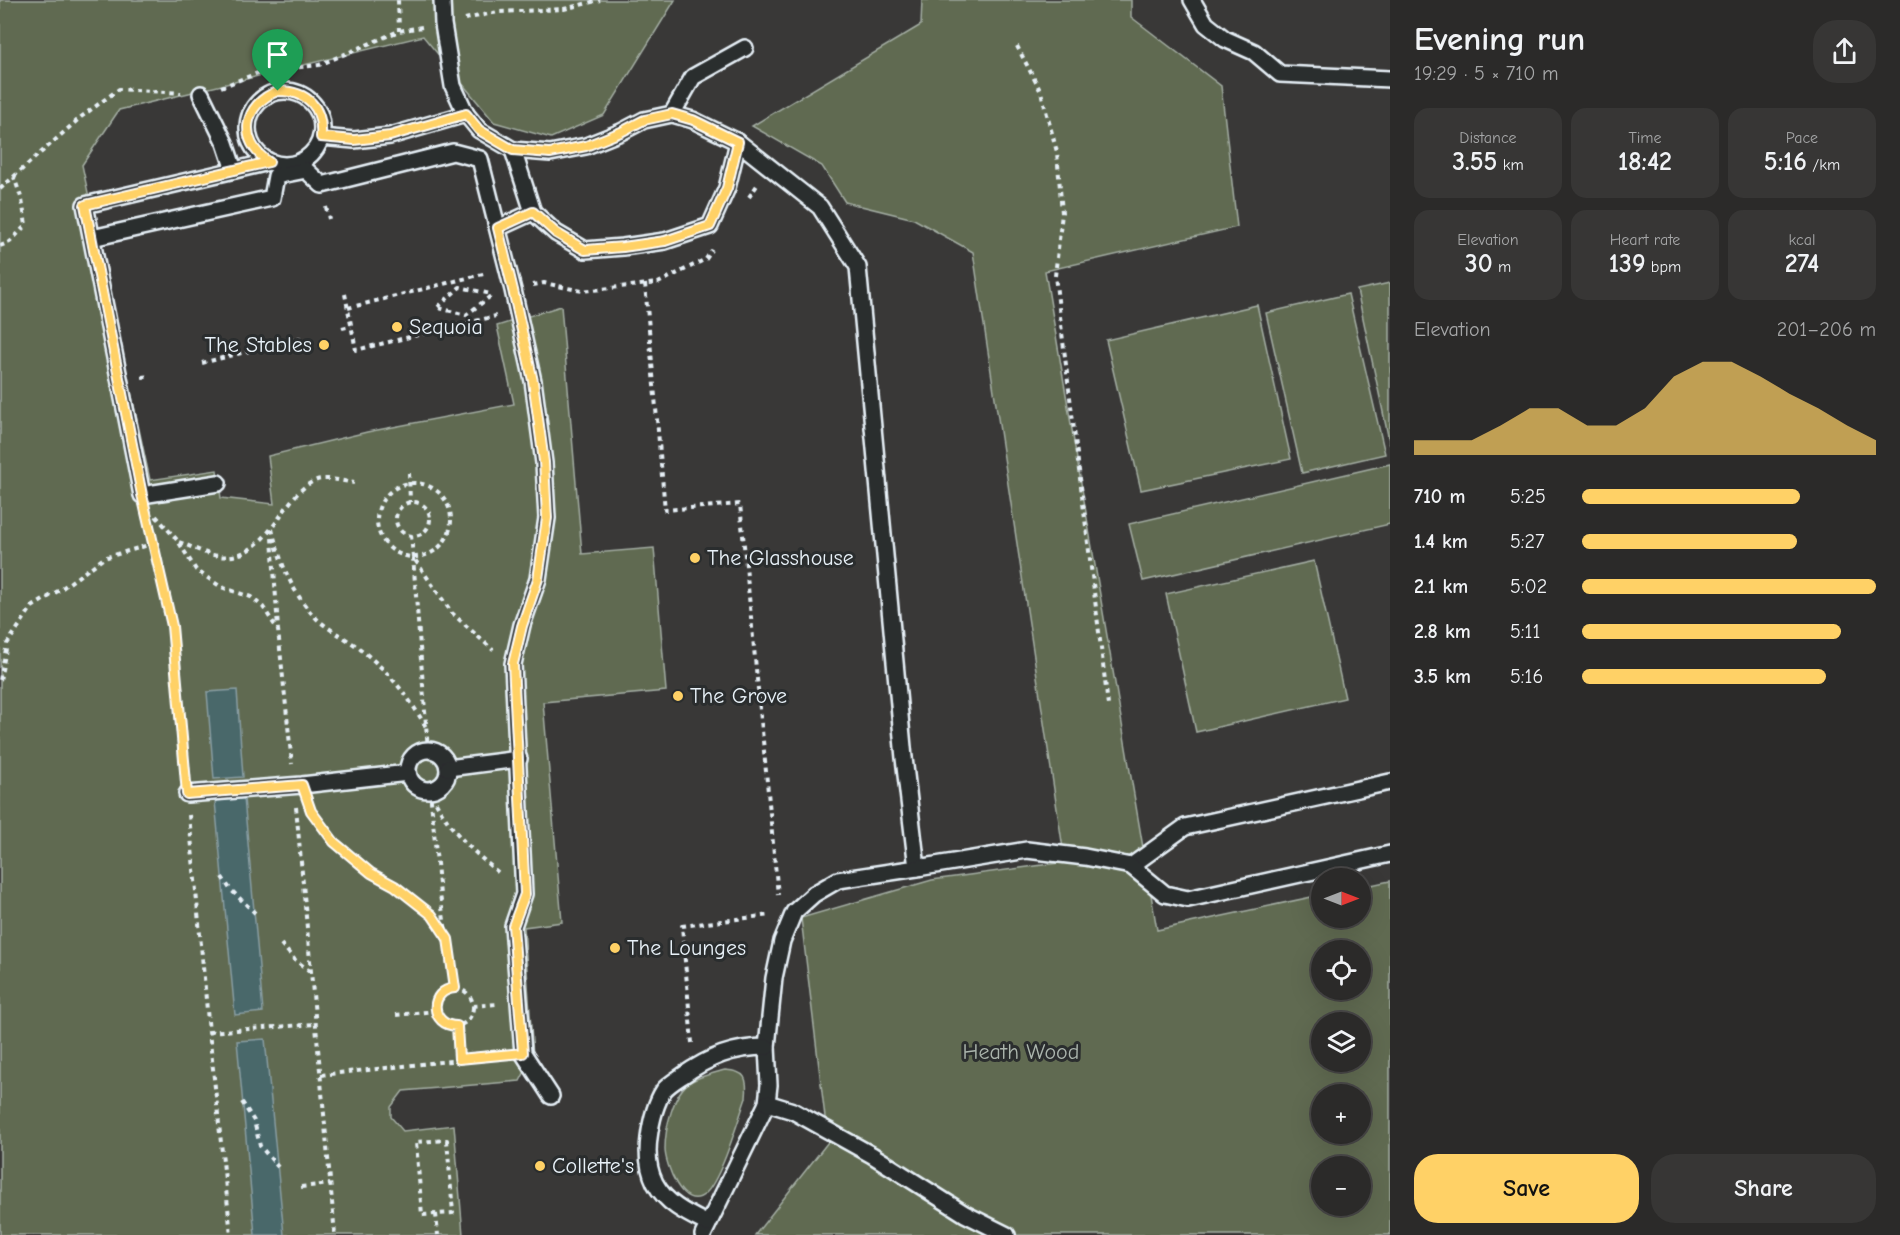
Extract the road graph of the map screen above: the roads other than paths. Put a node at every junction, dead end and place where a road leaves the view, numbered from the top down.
1 (442, 0) edge
2 (1192, 0) edge
3 (744, 48) dead end
4 (1390, 79) edge
5 (201, 94) road end
6 (466, 114) junction
7 (672, 114) junction
8 (321, 137) junction
9 (738, 142) junction
10 (513, 150) junction
11 (269, 162) junction
12 (234, 170) junction
13 (533, 212) junction
14 (498, 228) junction
15 (92, 238) junction
16 (218, 483) dead end
17 (519, 759) junction
18 (448, 768) junction
19 (408, 773) junction
20 (1390, 782) edge
21 (187, 794) road end
22 (1390, 854) edge
23 (1131, 867) junction
24 (917, 868) junction
25 (766, 1047) junction
26 (551, 1096) dead end
27 (766, 1103) junction
28 (706, 1229) edge
29 (1007, 1235) edge

1 - 6 lane
2 - 4 lane
3 - 7 lane
5 - 12 lane
6 - 8 lane
6 - 10 lane
7 - 9 lane
7 - 10 lane
8 - 11 lane
8 - 11 lane
9 - 13 lane
9 - 24 lane
10 - 13 lane
11 - 12 lane
12 - 15 lane
13 - 14 lane
14 - 15 lane
14 - 17 lane
15 - 16 lane
17 - 18 lane
17 - 26 lane
18 - 19 lane
18 - 19 lane
19 - 21 lane
20 - 23 lane
22 - 23 lane
23 - 24 lane
24 - 25 lane
25 - 27 lane
25 - 28 lane
27 - 28 lane
27 - 29 lane

